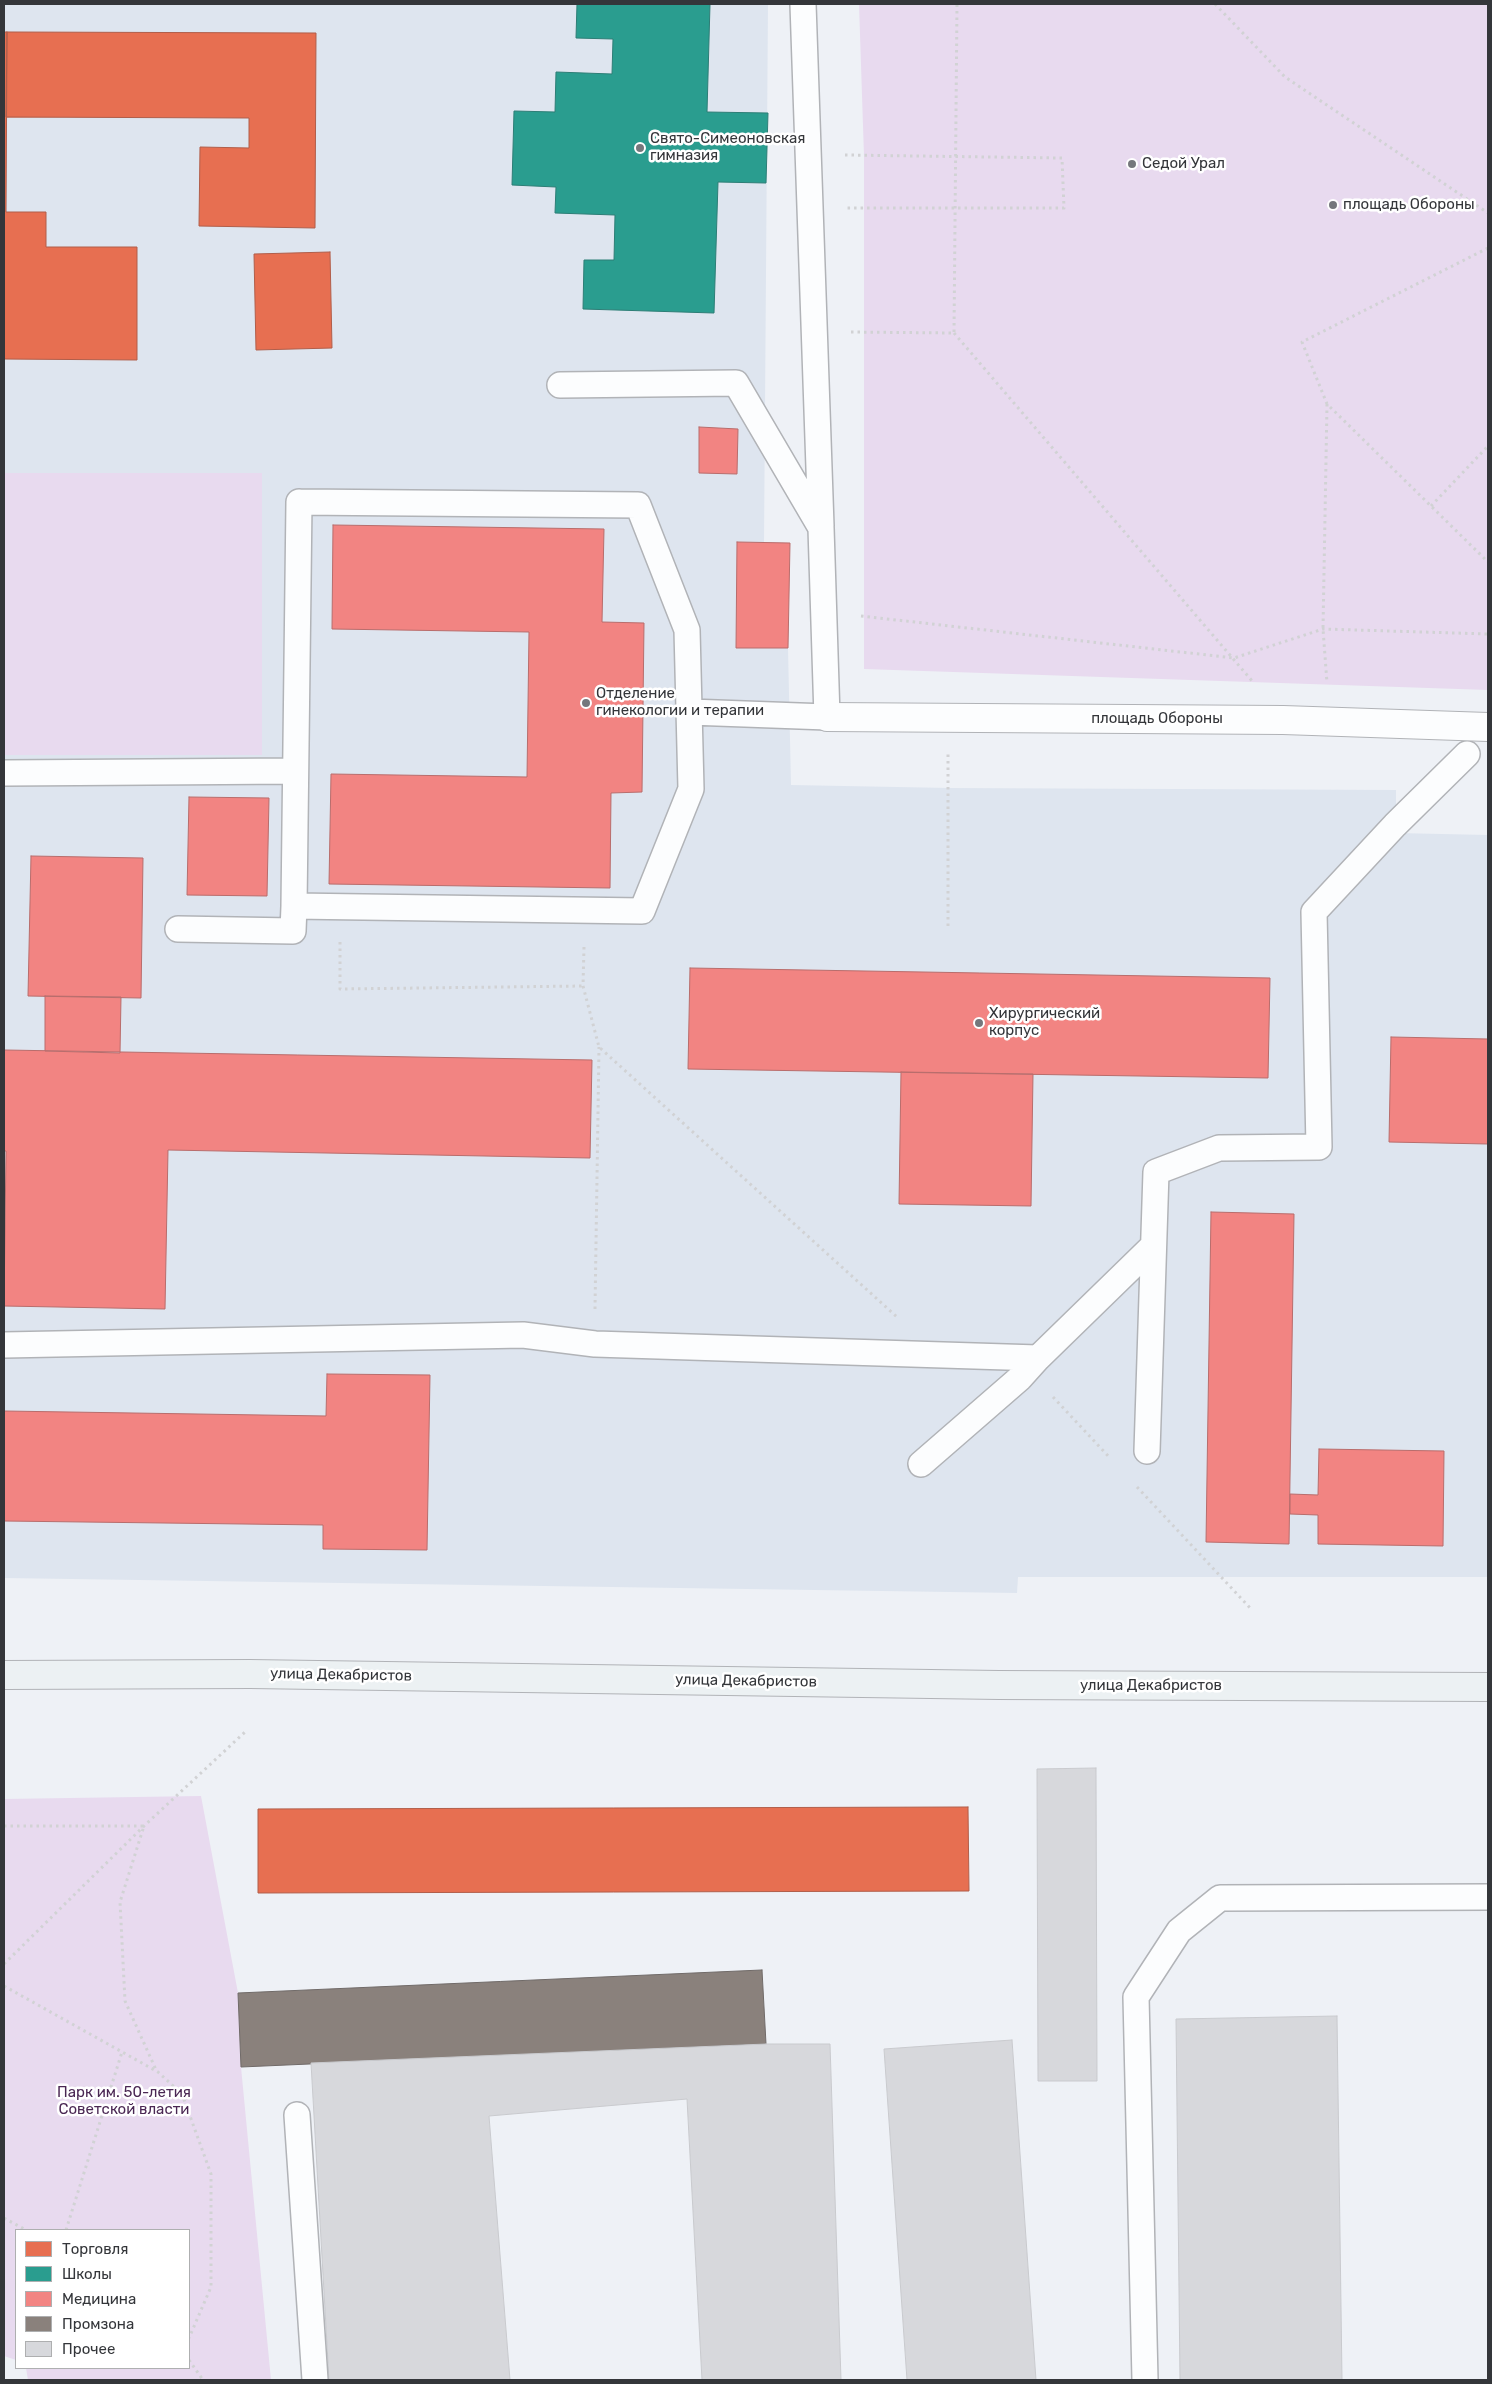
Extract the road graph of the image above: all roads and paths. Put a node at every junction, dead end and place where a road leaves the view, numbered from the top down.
1 (803, 4) edge
2 (957, 4) edge
3 (1216, 4) edge
4 (808, 155) junction
5 (956, 157) junction
6 (810, 207) junction
7 (956, 208) junction
8 (1488, 213) edge
9 (1488, 248) edge
10 (814, 332) junction
11 (954, 333) junction
12 (560, 385) dead end
13 (1327, 404) junction
14 (1488, 446) edge
15 (1431, 506) junction
16 (821, 528) junction
17 (1488, 562) edge
18 (823, 612) junction
19 (1323, 629) junction
20 (1488, 634) edge
21 (1234, 658) junction
22 (690, 712) junction
23 (827, 717) junction
24 (1283, 720) junction
25 (1330, 722) junction
26 (1488, 727) edge
27 (948, 748) dead end
28 (1467, 754) dead end
29 (295, 771) junction
30 (4, 772) edge
31 (294, 906) junction
32 (339, 906) junction
33 (584, 910) junction
34 (948, 926) dead end
35 (178, 929) dead end
36 (583, 986) junction
37 (599, 1047) junction
38 (1153, 1246) junction
39 (595, 1344) junction
40 (4, 1345) edge
41 (939, 1354) junction
42 (1038, 1358) junction
43 (1020, 1378) junction
44 (1147, 1452) dead end
45 (921, 1464) dead end
46 (1117, 1466) dead end
47 (1130, 1480) dead end
48 (1252, 1610) dead end
49 (4, 1676) edge
50 (1488, 1687) edge
51 (245, 1732) dead end
52 (4, 1826) edge
53 (144, 1826) junction
54 (1488, 1898) edge
55 (4, 1964) edge
56 (4, 1986) edge
57 (122, 2052) junction
58 (158, 2072) junction
59 (297, 2115) dead end
60 (4, 2218) edge
61 (24, 2229) edge
62 (66, 2229) edge
63 (190, 2336) edge
64 (190, 2361) edge
65 (203, 2380) edge
66 (315, 2380) edge
67 (1145, 2380) edge

1 - 4 lane
2 - 5 path
3 - 8 path
4 - 5 path
4 - 6 lane
5 - 7 path
5 - 7 path
6 - 7 path
6 - 10 lane
7 - 11 path
9 - 13 path
10 - 11 path
10 - 16 lane
11 - 21 path
12 - 16 lane
13 - 15 path
13 - 19 path
14 - 15 path
15 - 17 path
16 - 18 lane
18 - 21 path
18 - 23 lane
19 - 20 path
19 - 21 path
19 - 25 path
21 - 24 path
22 - 23 lane
22 - 29 lane
22 - 33 lane
23 - 24 street, площадь Обороны
24 - 25 street, площадь Обороны
25 - 26 street, площадь Обороны
27 - 34 path
28 - 38 lane
29 - 30 lane
29 - 31 lane
31 - 32 lane
31 - 35 lane
32 - 33 lane
32 - 36 path
33 - 36 path
36 - 37 path
37 - 39 path
37 - 41 path
38 - 42 lane
38 - 44 lane
39 - 40 lane
39 - 41 lane
41 - 42 lane
42 - 43 lane
43 - 45 lane
43 - 46 path
47 - 48 path
49 - 50 main road, улица Декабристов
51 - 53 path
52 - 53 path
53 - 55 path
53 - 58 path
54 - 67 lane
56 - 57 path
57 - 58 path
57 - 62 path
58 - 63 path
59 - 66 lane
60 - 61 path
64 - 65 path

